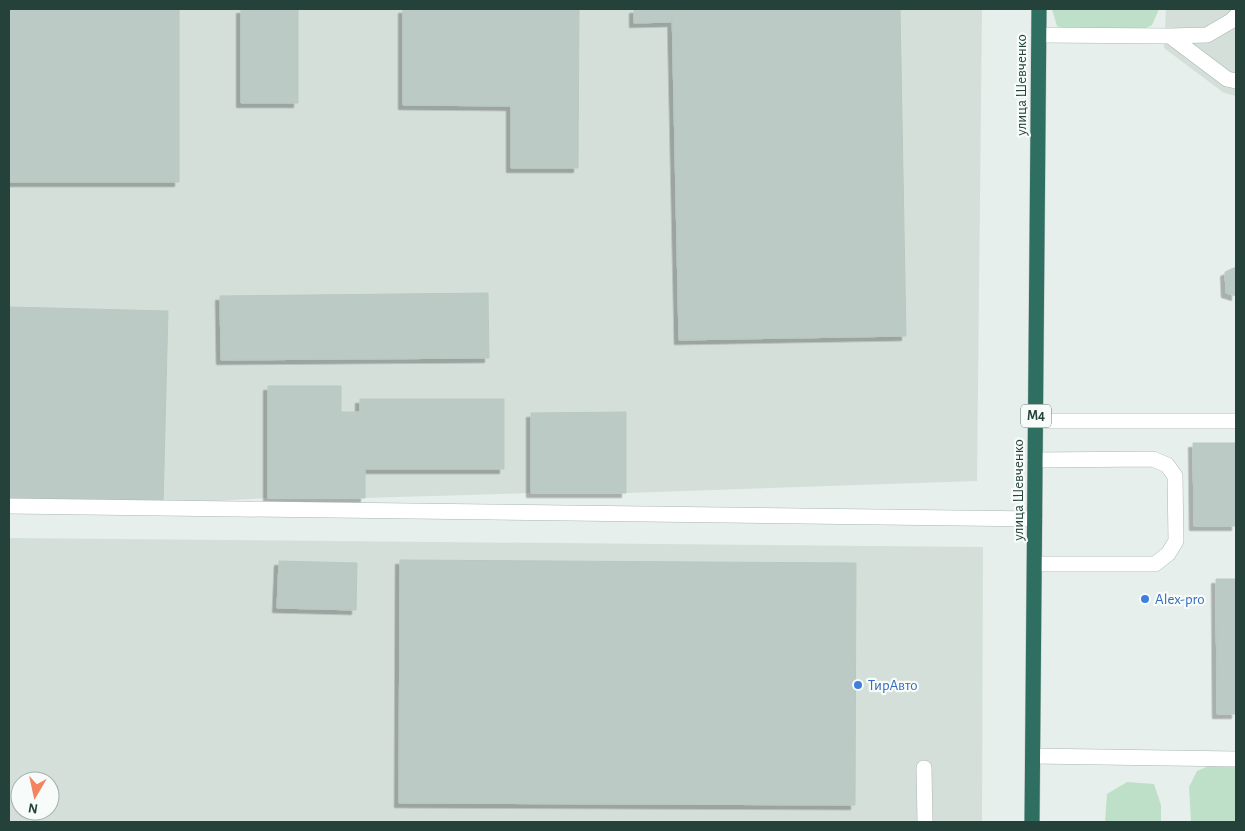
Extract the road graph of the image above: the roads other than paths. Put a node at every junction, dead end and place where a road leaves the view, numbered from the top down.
1 (1039, 9) edge
2 (1236, 16) edge
3 (1039, 35) junction
4 (1170, 36) junction
5 (1236, 81) edge
6 (1236, 421) edge
7 (1036, 422) junction
8 (1035, 460) junction
9 (9, 506) edge
10 (1035, 519) junction
11 (1034, 564) junction
12 (1033, 756) junction
13 (1236, 759) edge
14 (924, 768) dead end
15 (925, 822) edge
16 (1032, 822) edge

1 - 3 highway, улица Шевченко / M4
2 - 4 street
3 - 4 street
3 - 7 highway, улица Шевченко / M4
4 - 5 street
6 - 7 street
7 - 8 highway, улица Шевченко / M4
8 - 10 highway, улица Шевченко / M4
8 - 11 street
9 - 10 street
10 - 11 highway, улица Шевченко / M4
11 - 12 highway, улица Шевченко / M4
12 - 13 street
12 - 16 highway, улица Шевченко / M4
14 - 15 street

